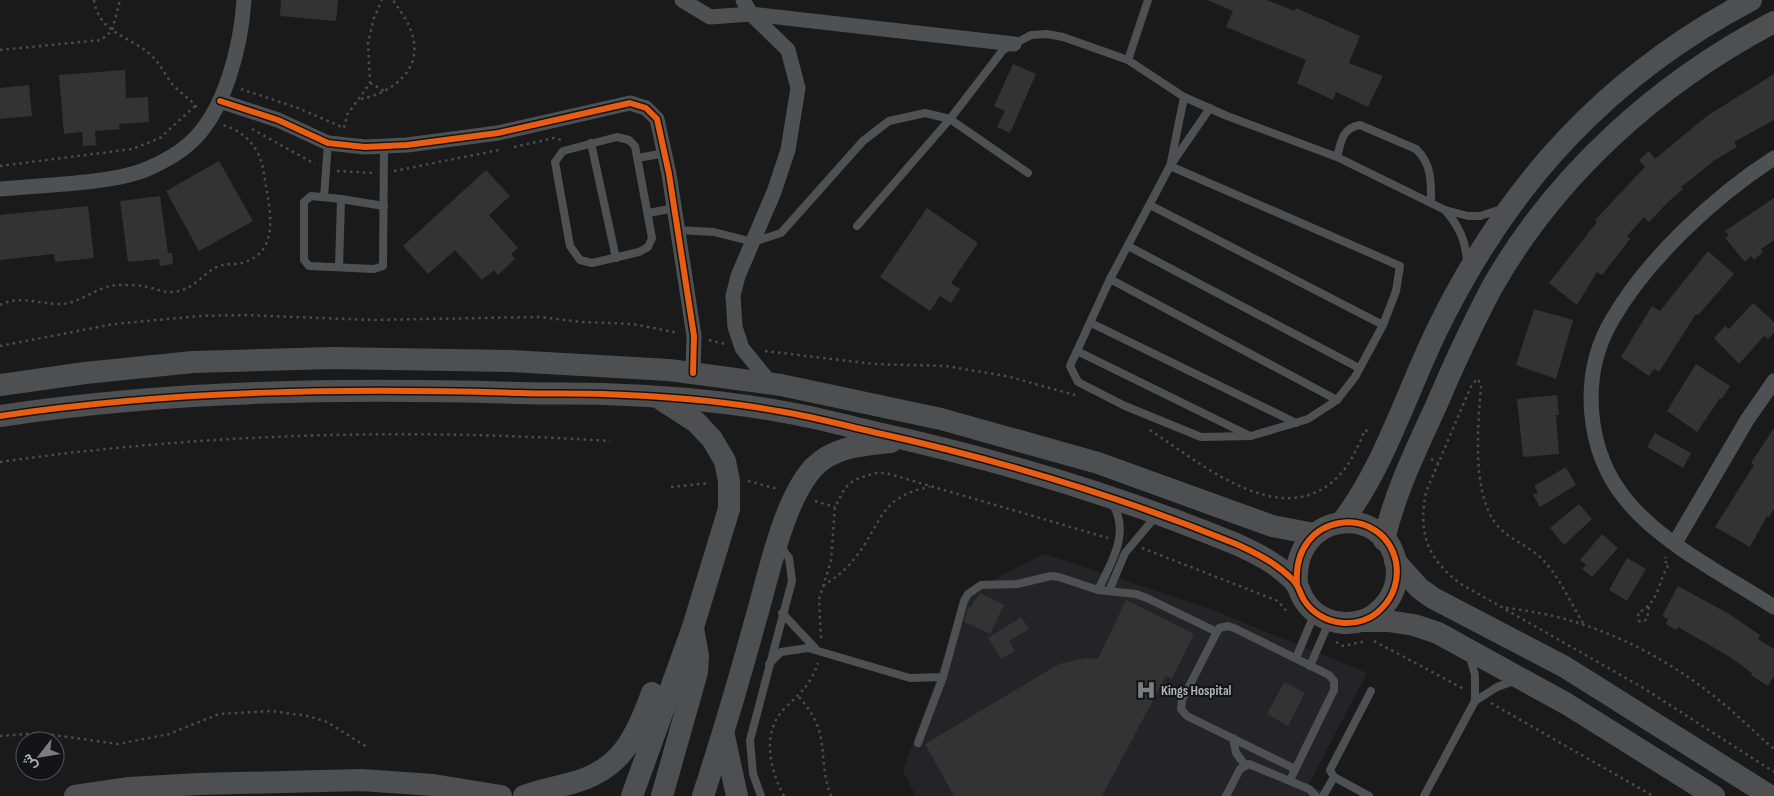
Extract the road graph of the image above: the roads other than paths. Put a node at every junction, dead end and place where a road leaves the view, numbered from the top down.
1 (244, 0) edge
2 (682, 0) edge
3 (743, 0) edge
4 (1148, 0) edge
5 (1751, 0) edge
6 (751, 14) junction
7 (1774, 22) edge
8 (1014, 44) junction
9 (1128, 60) junction
10 (1184, 97) junction
11 (220, 101) junction
12 (1210, 108) junction
13 (950, 119) junction
14 (328, 142) junction
15 (591, 143) junction
16 (384, 146) junction
17 (665, 153) junction
18 (1337, 157) junction
19 (638, 158) junction
20 (1774, 158) edge
21 (1170, 166) junction
22 (1028, 173) dead end
23 (0, 190) edge
24 (324, 197) junction
25 (341, 199) junction
26 (1431, 203) junction
27 (1150, 205) junction
28 (384, 206) junction
29 (1510, 206) junction
30 (674, 208) junction
31 (1445, 210) junction
32 (649, 214) junction
33 (857, 226) dead end
34 (678, 230) junction
35 (753, 242) junction
36 (1128, 246) junction
37 (616, 258) junction
38 (339, 267) junction
39 (1467, 271) junction
40 (1110, 279) junction
41 (1091, 323) junction
42 (1383, 325) junction
43 (1077, 351) junction
44 (1359, 368) junction
45 (693, 373) junction
46 (1774, 381) edge
47 (0, 385) edge
48 (772, 386) junction
49 (657, 397) junction
50 (1337, 400) junction
51 (0, 416) edge
52 (1296, 423) junction
53 (1251, 436) junction
54 (912, 440) junction
55 (1109, 497) junction
56 (1158, 514) junction
57 (1342, 522) junction
58 (1314, 534) junction
59 (1384, 540) junction
60 (778, 543) junction
61 (1675, 544) junction
62 (1396, 561) junction
63 (1297, 583) junction
64 (1098, 590) junction
65 (1108, 592) junction
66 (1774, 607) edge
67 (782, 614) junction
68 (1362, 621) junction
69 (1319, 624) junction
70 (693, 627) junction
71 (1217, 632) junction
72 (1468, 649) junction
73 (818, 650) junction
74 (1296, 658) junction
75 (769, 664) junction
76 (1310, 666) junction
77 (943, 677) junction
78 (1521, 679) junction
79 (1371, 691) dead end
80 (1477, 698) junction
81 (724, 733) junction
82 (1233, 738) junction
83 (918, 743) dead end
84 (1245, 765) junction
85 (1295, 769) junction
86 (1334, 777) junction
87 (1290, 780) junction
88 (1355, 793) edge
89 (74, 796) edge
90 (501, 796) edge
91 (524, 796) edge
92 (632, 796) edge
93 (662, 796) edge
94 (703, 796) edge
95 (737, 796) edge
96 (761, 796) edge
97 (1226, 796) edge
98 (1316, 796) edge
99 (1323, 796) edge
100 (1369, 796) edge
101 (1424, 796) edge
102 (1714, 796) edge
103 (1770, 796) edge

1 - 11 street
2 - 6 street
3 - 6 street
4 - 9 lane
5 - 29 street
6 - 8 street
6 - 35 street
7 - 59 street
8 - 9 lane
8 - 13 lane
9 - 10 lane
10 - 12 lane
10 - 21 lane
11 - 14 street
11 - 23 street
12 - 18 lane
12 - 21 lane
13 - 22 lane
13 - 33 lane
13 - 35 lane
14 - 16 street
14 - 24 lane
15 - 19 lane
15 - 37 lane
15 - 37 lane
16 - 17 street
16 - 28 lane
17 - 19 lane
17 - 30 street
18 - 26 lane
18 - 26 lane
19 - 32 lane
20 - 61 street
21 - 27 lane
21 - 42 lane
24 - 25 lane
24 - 38 lane
25 - 28 lane
25 - 38 lane
26 - 31 lane
27 - 36 lane
27 - 42 lane
28 - 38 lane
29 - 31 lane
29 - 39 street
30 - 32 lane
30 - 34 street
31 - 39 lane
32 - 37 lane
34 - 35 lane
34 - 45 street
35 - 48 street
36 - 40 lane
36 - 44 lane
39 - 57 street
40 - 41 lane
40 - 50 lane
41 - 43 lane
41 - 52 lane
42 - 44 lane
43 - 53 lane
43 - 53 lane
44 - 50 lane
45 - 47 street
45 - 48 street
46 - 61 street
48 - 58 street
49 - 51 street
49 - 54 street
49 - 70 street
50 - 52 lane
52 - 53 lane
54 - 55 street
54 - 60 street
55 - 56 street
55 - 64 lane
56 - 63 street
56 - 65 lane
57 - 58 street
57 - 59 street
58 - 63 street
59 - 62 street
60 - 67 lane
60 - 81 street
61 - 66 street
62 - 68 street
62 - 103 street
63 - 69 street
64 - 65 lane
64 - 77 lane
65 - 71 lane
67 - 73 lane
67 - 75 lane
68 - 69 street
68 - 72 street
69 - 74 lane
69 - 76 lane
70 - 91 street
70 - 92 street
70 - 93 street
71 - 74 lane
71 - 82 lane
72 - 78 street
72 - 80 lane
73 - 75 lane
73 - 77 lane
74 - 76 lane
75 - 96 lane
76 - 85 lane
77 - 83 lane
78 - 80 lane
78 - 102 street
79 - 86 lane
80 - 101 lane
81 - 94 street
81 - 95 street
82 - 84 lane
82 - 85 lane
84 - 87 lane
84 - 97 lane
85 - 87 lane
86 - 88 lane
86 - 99 lane
87 - 98 lane
88 - 100 lane
89 - 90 street

